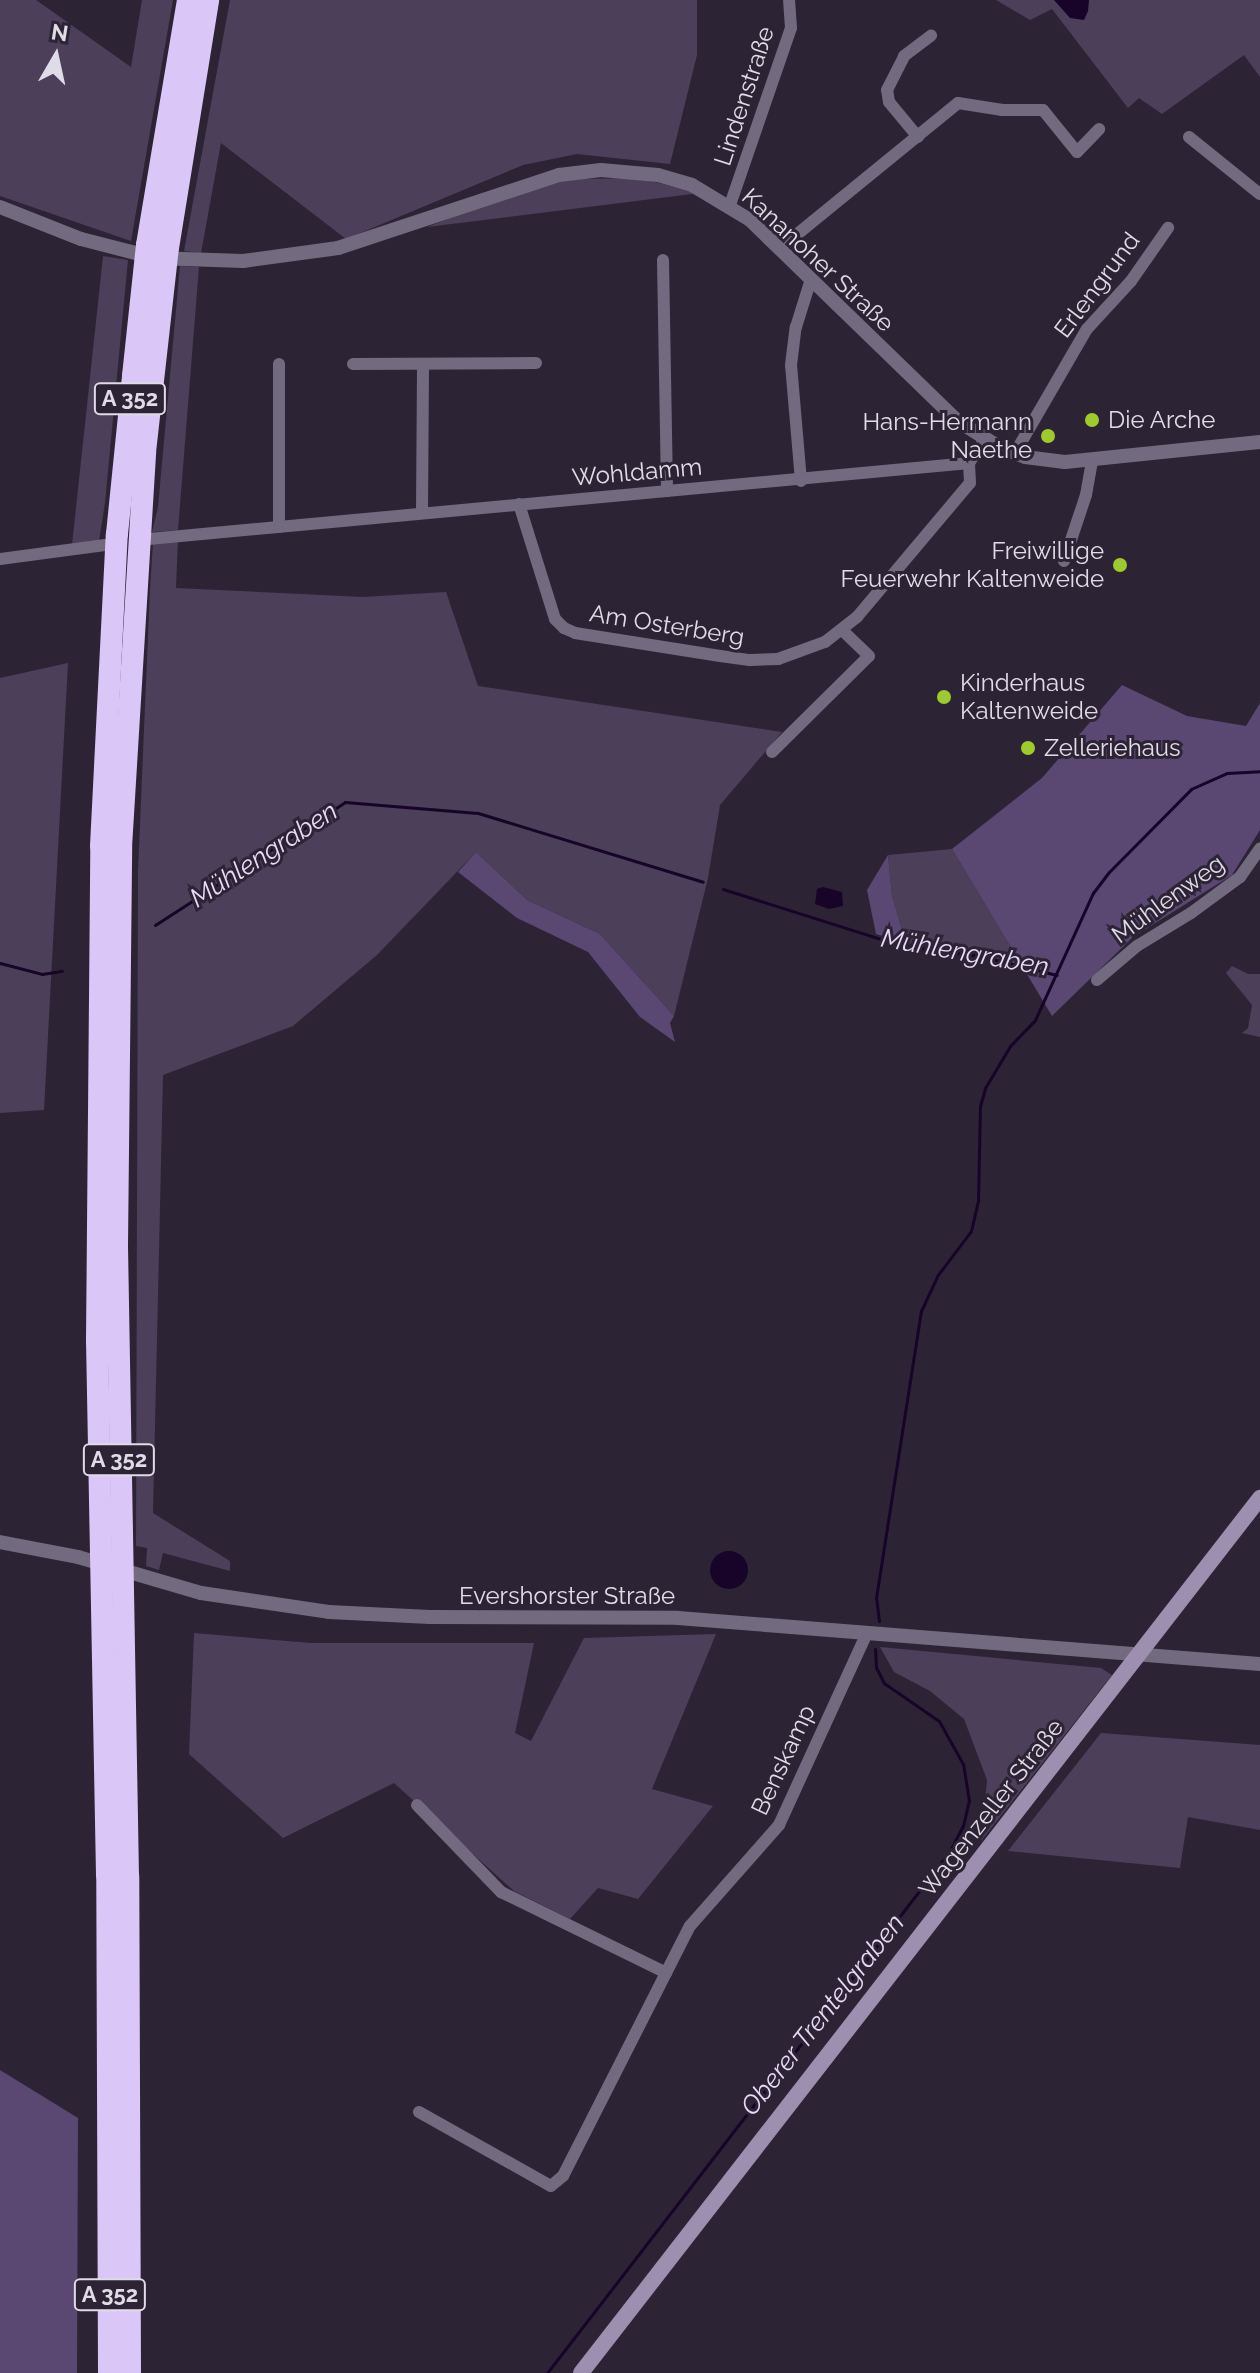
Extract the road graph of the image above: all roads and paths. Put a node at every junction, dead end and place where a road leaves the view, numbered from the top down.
1 (188, 0) edge
2 (208, 0) edge
3 (789, 0) edge
4 (931, 36) dead end
5 (1099, 129) dead end
6 (918, 137) junction
7 (1189, 137) dead end
8 (1260, 194) edge
9 (730, 205) junction
10 (0, 207) edge
11 (1168, 228) dead end
12 (779, 249) junction
13 (156, 256) junction
14 (663, 260) dead end
15 (811, 279) junction
16 (536, 363) dead end
17 (279, 364) dead end
18 (353, 364) dead end
19 (423, 366) junction
20 (985, 439) junction
21 (1260, 442) edge
22 (1015, 453) junction
23 (1092, 461) junction
24 (969, 463) junction
25 (801, 481) junction
26 (667, 491) junction
27 (519, 504) junction
28 (422, 513) junction
29 (279, 527) junction
30 (127, 541) junction
31 (0, 559) edge
32 (1064, 561) dead end
33 (843, 631) junction
34 (772, 752) dead end
35 (1260, 848) edge
36 (1097, 980) dead end
37 (1260, 1498) edge
38 (0, 1542) edge
39 (867, 1633) junction
40 (1141, 1654) junction
41 (1260, 1664) edge
42 (417, 1805) dead end
43 (666, 1973) junction
44 (419, 2112) dead end
45 (109, 2373) edge
46 (130, 2373) edge
47 (581, 2373) edge

1 - 13 highway, A 352
2 - 13 highway, A 352
3 - 9 street, Lindenstraße
4 - 6 street
5 - 6 street
6 - 12 street
7 - 8 street
9 - 10 street, Kananoher Straße
9 - 12 street, Kananoher Straße
11 - 22 street, Erlengrund
12 - 15 street, Kananoher Straße
13 - 30 highway, A 352
14 - 26 street
15 - 20 street, Kananoher Straße
15 - 25 street
16 - 19 street
17 - 29 street
18 - 19 street
19 - 28 street
20 - 22 street, Kananoher Straße
20 - 24 street
21 - 23 street, Kananoher Straße
22 - 23 street, Kananoher Straße
23 - 32 street
24 - 25 street, Wohldamm
24 - 33 street, Am Osterberg
25 - 26 street, Wohldamm
26 - 27 street, Wohldamm
27 - 28 street, Wohldamm
27 - 33 street, Am Osterberg
28 - 29 street, Wohldamm
29 - 31 street, Wohldamm
30 - 45 highway, A 352
30 - 46 highway, A 352
33 - 34 street
35 - 36 street, Mühlenweg
37 - 40 main road, Wagenzeller Straße
38 - 39 street, Evershorster Straße
39 - 40 street, Evershorster Straße
39 - 43 street, Benskamp
40 - 41 street, Evershorster Straße
40 - 47 main road, Wagenzeller Straße
42 - 43 street
43 - 44 street, Benskamp

